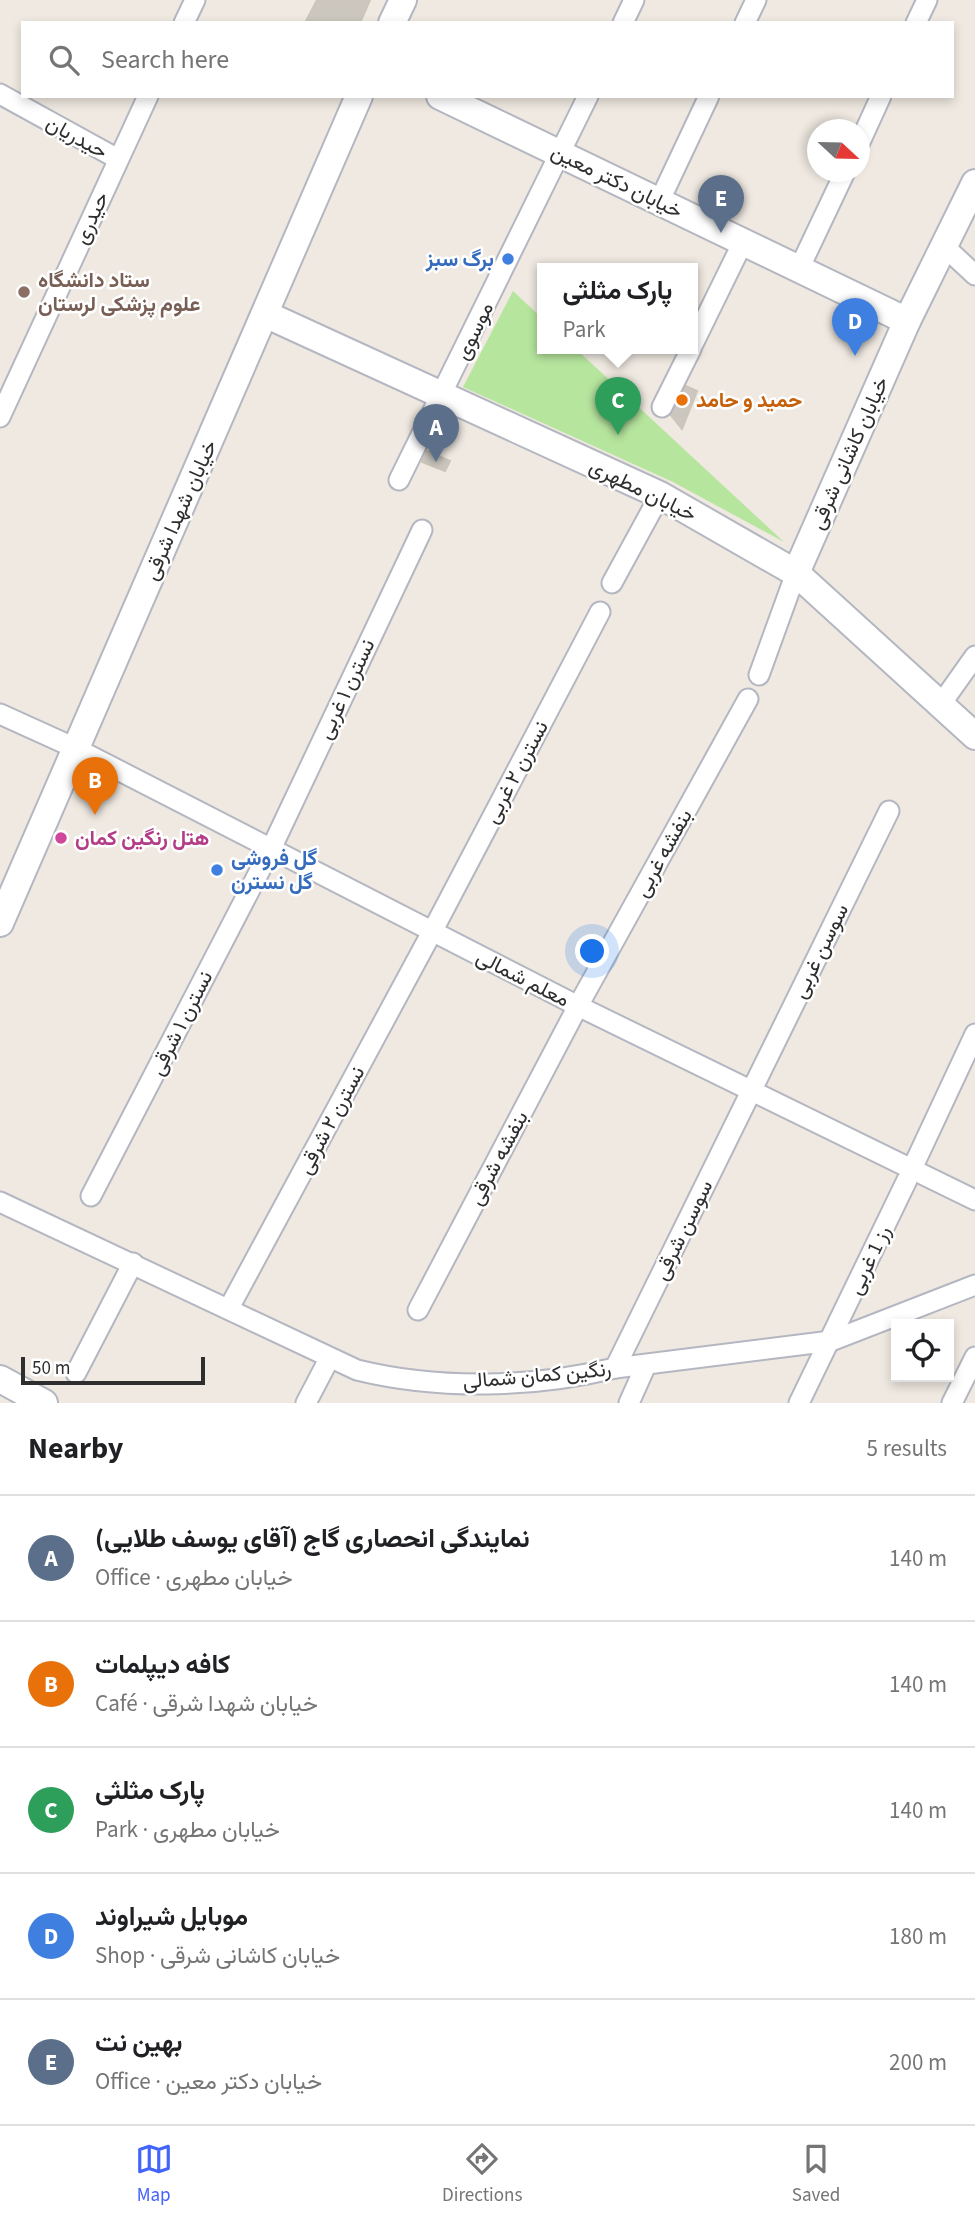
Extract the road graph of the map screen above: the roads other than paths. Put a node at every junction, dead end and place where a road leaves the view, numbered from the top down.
1 (195, 0) edge
2 (403, 0) edge
3 (634, 0) edge
4 (756, 0) edge
5 (927, 0) edge
6 (185, 21) edge
7 (393, 21) edge
8 (624, 21) edge
9 (746, 21) edge
10 (917, 21) edge
11 (0, 94) edge
12 (147, 98) edge
13 (358, 98) edge
14 (444, 98) edge
15 (587, 98) edge
16 (708, 98) edge
17 (880, 98) edge
18 (870, 119) edge
19 (560, 154) junction
20 (118, 159) junction
21 (840, 182) edge
22 (975, 183) edge
23 (659, 202) junction
24 (743, 243) junction
25 (945, 247) junction
26 (799, 269) junction
27 (975, 275) edge
28 (265, 314) junction
29 (907, 321) junction
30 (698, 334) edge
31 (688, 354) edge
32 (444, 394) junction
33 (662, 407) dead end
34 (0, 417) edge
35 (399, 480) dead end
36 (660, 495) junction
37 (422, 530) dead end
38 (796, 573) junction
39 (612, 583) dead end
40 (600, 612) dead end
41 (975, 656) edge
42 (759, 675) dead end
43 (748, 699) dead end
44 (941, 704) junction
45 (0, 714) edge
46 (975, 736) edge
47 (75, 748) junction
48 (889, 811) dead end
49 (271, 849) junction
50 (0, 923) edge
51 (432, 932) junction
52 (578, 1006) junction
53 (975, 1034) edge
54 (751, 1092) junction
55 (909, 1175) junction
56 (91, 1196) dead end
57 (975, 1200) edge
58 (0, 1202) edge
59 (133, 1263) junction
60 (975, 1285) edge
61 (229, 1308) junction
62 (418, 1310) dead end
63 (831, 1341) junction
64 (975, 1357) edge
65 (329, 1359) junction
66 (646, 1365) junction
67 (615, 1368) junction
68 (75, 1373) dead end
69 (0, 1379) edge
70 (36, 1401) edge
71 (306, 1403) edge
72 (629, 1403) edge
73 (799, 1403) edge
74 (952, 1403) edge

1 - 6 street
2 - 7 main road
3 - 8 street
4 - 9 street
5 - 10 street
11 - 20 street, حیدریان
12 - 20 street, حیدری
13 - 28 main road, خیابان شهدا شرقی
14 - 19 main road, خیابان دکتر معین
15 - 19 street, موسوی
16 - 23 street
17 - 18 street
19 - 23 main road, خیابان دکتر معین
19 - 32 street, موسوی
20 - 34 street, حیدری
21 - 26 street
22 - 25 main road, خیابان کاشانی شرقی
23 - 24 main road, خیابان دکتر معین
24 - 26 main road, خیابان دکتر معین
24 - 30 street
25 - 27 street
25 - 29 main road, خیابان کاشانی شرقی
26 - 29 main road, خیابان دکتر معین
28 - 32 main road, خیابان مطهری
28 - 47 main road, خیابان شهدا شرقی
29 - 38 main road, خیابان کاشانی شرقی
31 - 33 street
32 - 35 street, موسوی
32 - 36 main road, خیابان مطهری
36 - 38 main road, خیابان مطهری
36 - 39 street
37 - 49 street, نسترن ۱ غربی
38 - 42 street
38 - 44 main road, خیابان مطهری
40 - 51 street, نسترن ۲ غربی
41 - 44 street
43 - 52 street, بنفشه غربی
44 - 46 main road, خیابان مطهری
45 - 47 street, معلم شمالی
47 - 49 street, معلم شمالی
47 - 50 main road, خیابان شهدا شرقی
48 - 54 street, سوسن غربی
49 - 51 street, معلم شمالی
49 - 56 street, نسترن ۱ شرقی
51 - 52 street, معلم شمالی
51 - 61 street, نسترن ۲ شرقی
52 - 54 street, معلم شمالی
52 - 62 street, بنفشه شرقی
53 - 55 street, رز 1 غربی
54 - 55 street, معلم شمالی
54 - 67 street, سوسن شرقی
55 - 57 street, معلم شمالی
55 - 63 street, رز 1 غربی
58 - 59 street, رنگین کمان شمالی
59 - 61 street, رنگین کمان شمالی
59 - 68 street
60 - 63 street, رنگین کمان شمالی
61 - 65 street, رنگین کمان شمالی
63 - 66 street, رنگین کمان شمالی
63 - 73 street, رز 1 غربی
64 - 74 street
65 - 67 street, رنگین کمان شمالی
65 - 71 street
66 - 67 street, رنگین کمان شمالی
66 - 72 street
69 - 70 main road

